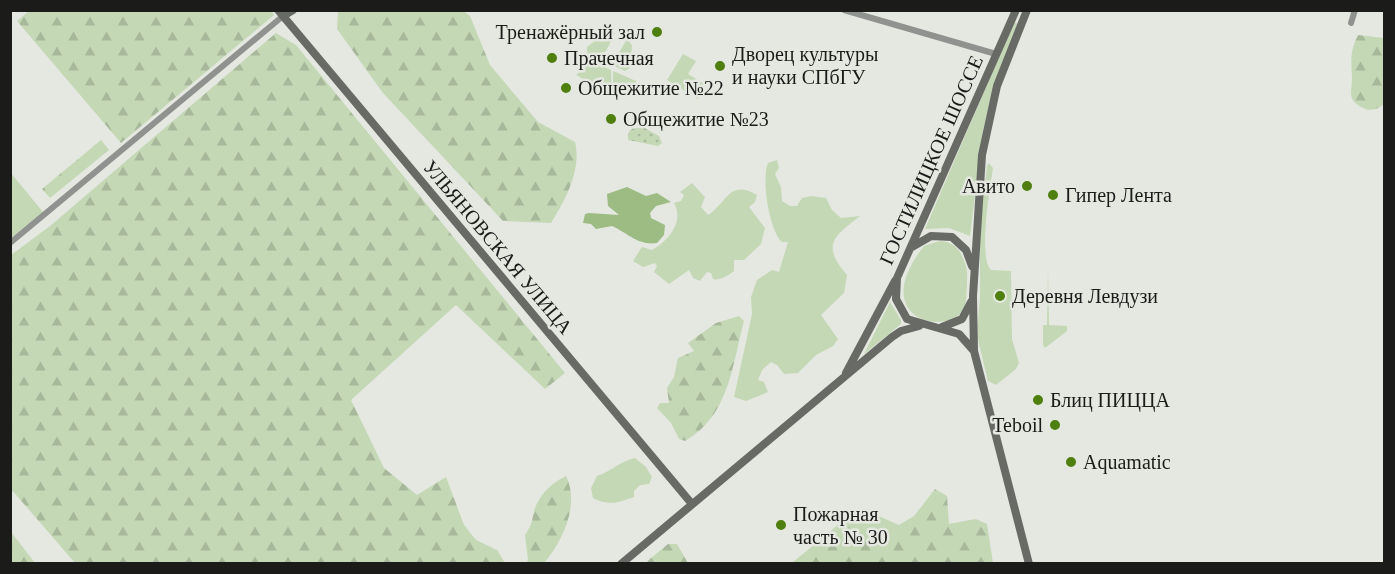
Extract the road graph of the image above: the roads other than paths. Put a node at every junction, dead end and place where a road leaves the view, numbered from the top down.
1 (844, 10) edge
2 (1016, 10) edge
3 (1027, 10) edge
4 (1355, 10) edge
5 (286, 12) edge
6 (872, 14) edge
7 (1351, 23) dead end
8 (996, 54) junction
9 (10, 243) edge
10 (912, 247) junction
11 (974, 269) junction
12 (897, 278) junction
13 (973, 296) junction
14 (922, 325) junction
15 (941, 327) junction
16 (974, 351) junction
17 (843, 377) junction
18 (694, 502) junction
19 (621, 564) edge
20 (1029, 564) edge

1 - 6 street
2 - 8 main road, ГОСТИЛИЦКОЕ ШОССЕ
3 - 11 main road, ГОСТИЛИЦКОЕ ШОССЕ
4 - 7 street
5 - 9 street
5 - 18 main road, УЛЬЯНОВСКАЯ УЛИЦА
6 - 8 street
8 - 10 main road, ГОСТИЛИЦКОЕ ШОССЕ
10 - 11 main road
10 - 12 main road, ГОСТИЛИЦКОЕ ШОССЕ
11 - 13 main road, ГОСТИЛИЦКОЕ ШОССЕ
12 - 14 main road, ГОСТИЛИЦКОЕ ШОССЕ
12 - 17 main road
13 - 15 main road
13 - 16 main road, ГОСТИЛИЦКОЕ ШОССЕ
14 - 15 main road
14 - 17 main road
15 - 16 main road
16 - 20 main road, ГОСТИЛИЦКОЕ ШОССЕ
17 - 18 main road
18 - 19 main road

